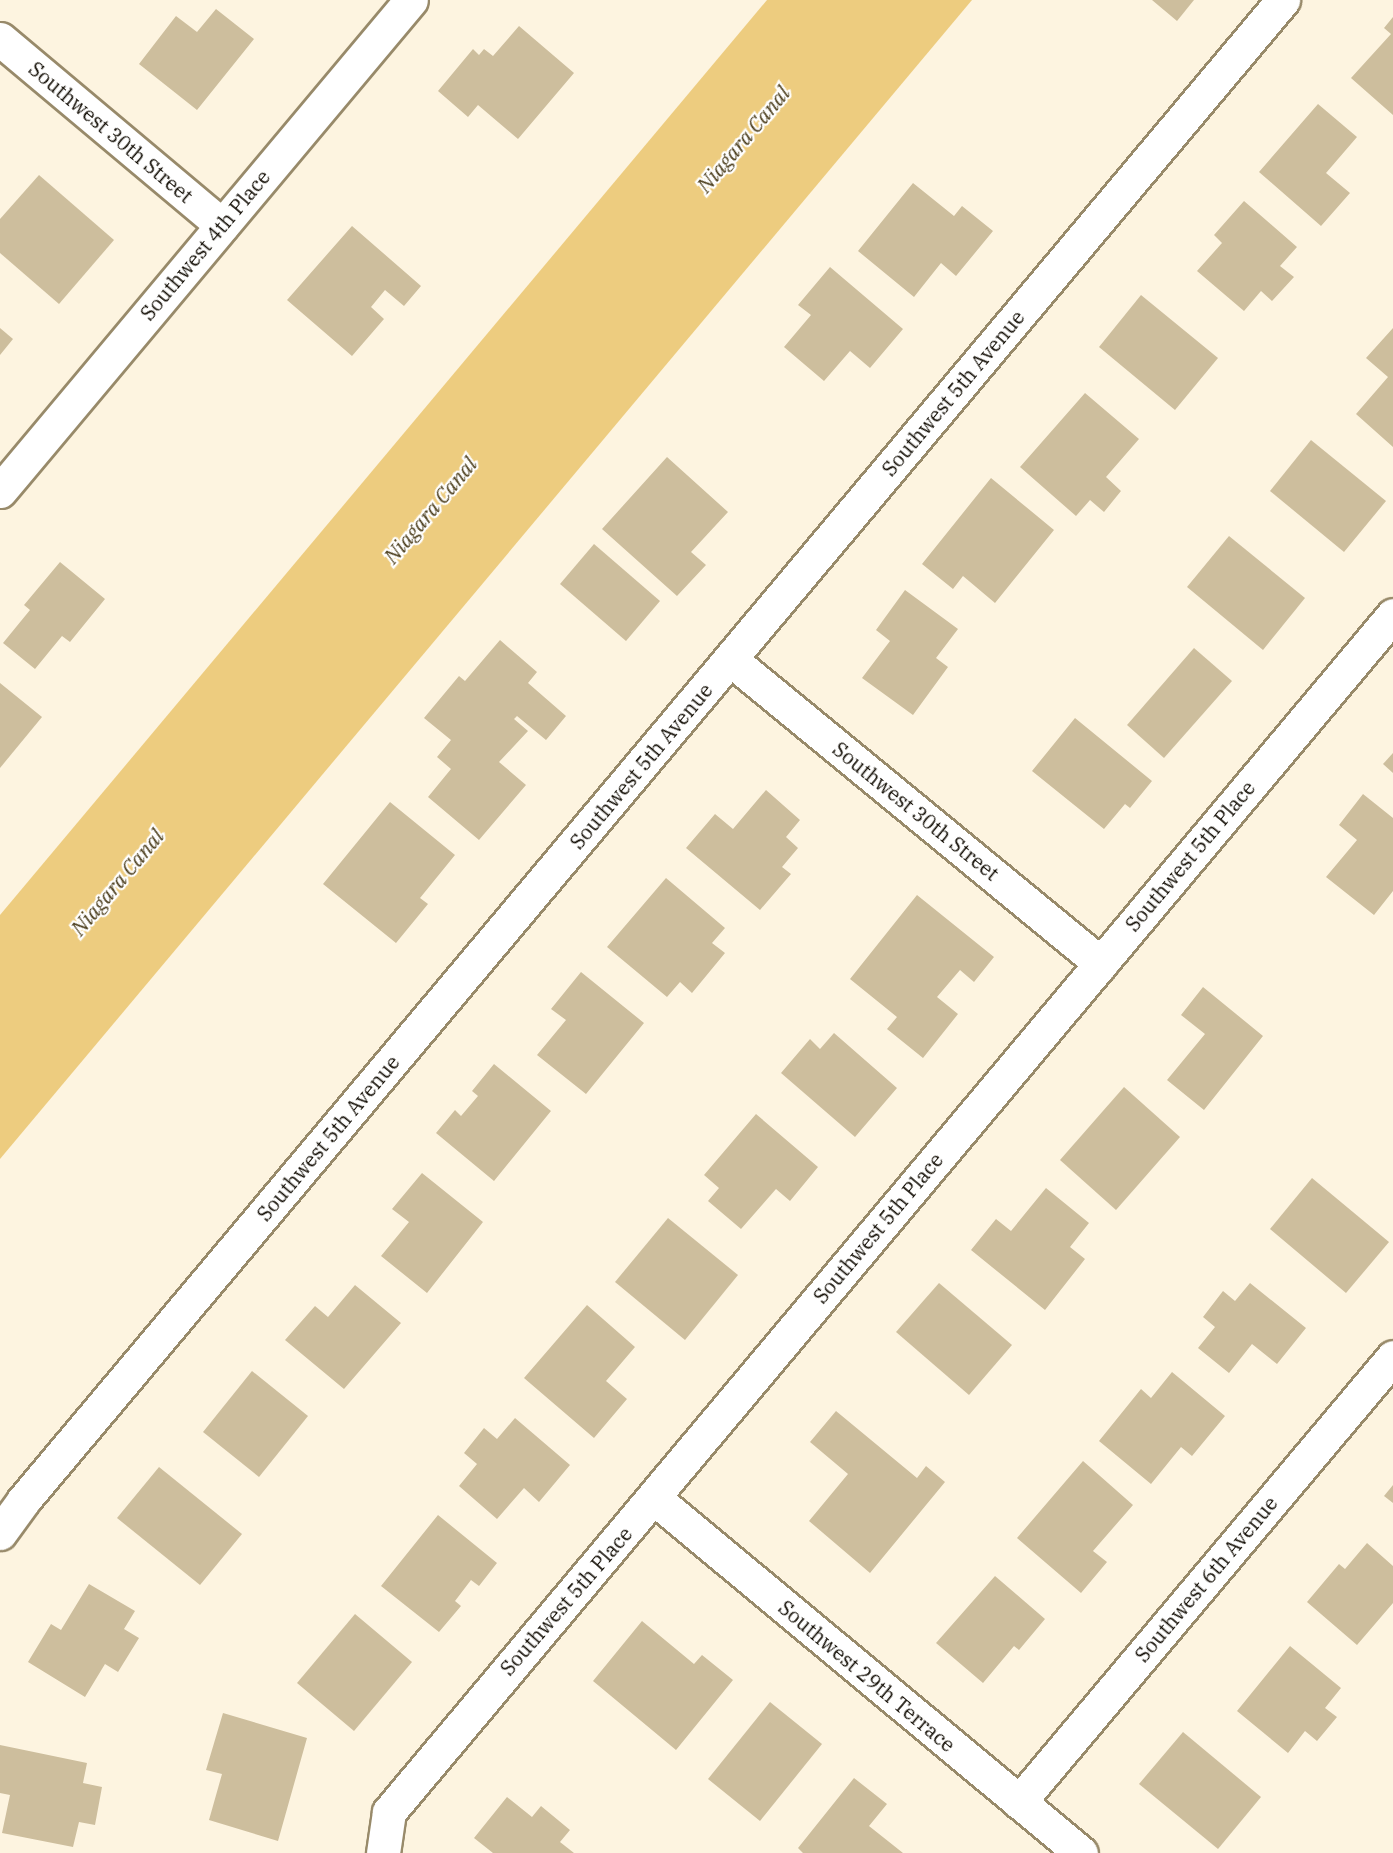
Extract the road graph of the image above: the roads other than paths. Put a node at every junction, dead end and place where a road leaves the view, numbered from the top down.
1 (411, 0) edge
2 (1283, 0) edge
3 (0, 39) edge
4 (222, 225) junction
5 (0, 491) edge
6 (1393, 615) edge
7 (730, 659) junction
8 (1101, 964) junction
9 (1393, 1357) edge
10 (654, 1498) junction
11 (0, 1533) edge
12 (1019, 1802) junction
13 (382, 1852) edge
14 (1081, 1853) edge

1 - 4 street, Southwest 4th Place
2 - 7 street, Southwest 5th Avenue
3 - 4 street, Southwest 30th Street
4 - 5 street, Southwest 4th Place
6 - 8 street, Southwest 5th Place
7 - 8 street, Southwest 30th Street
7 - 11 street, Southwest 5th Avenue
8 - 10 street, Southwest 5th Place
9 - 12 street, Southwest 6th Avenue
10 - 12 street, Southwest 29th Terrace
10 - 13 street, Southwest 5th Place
12 - 14 street, Southwest 29th Terrace

